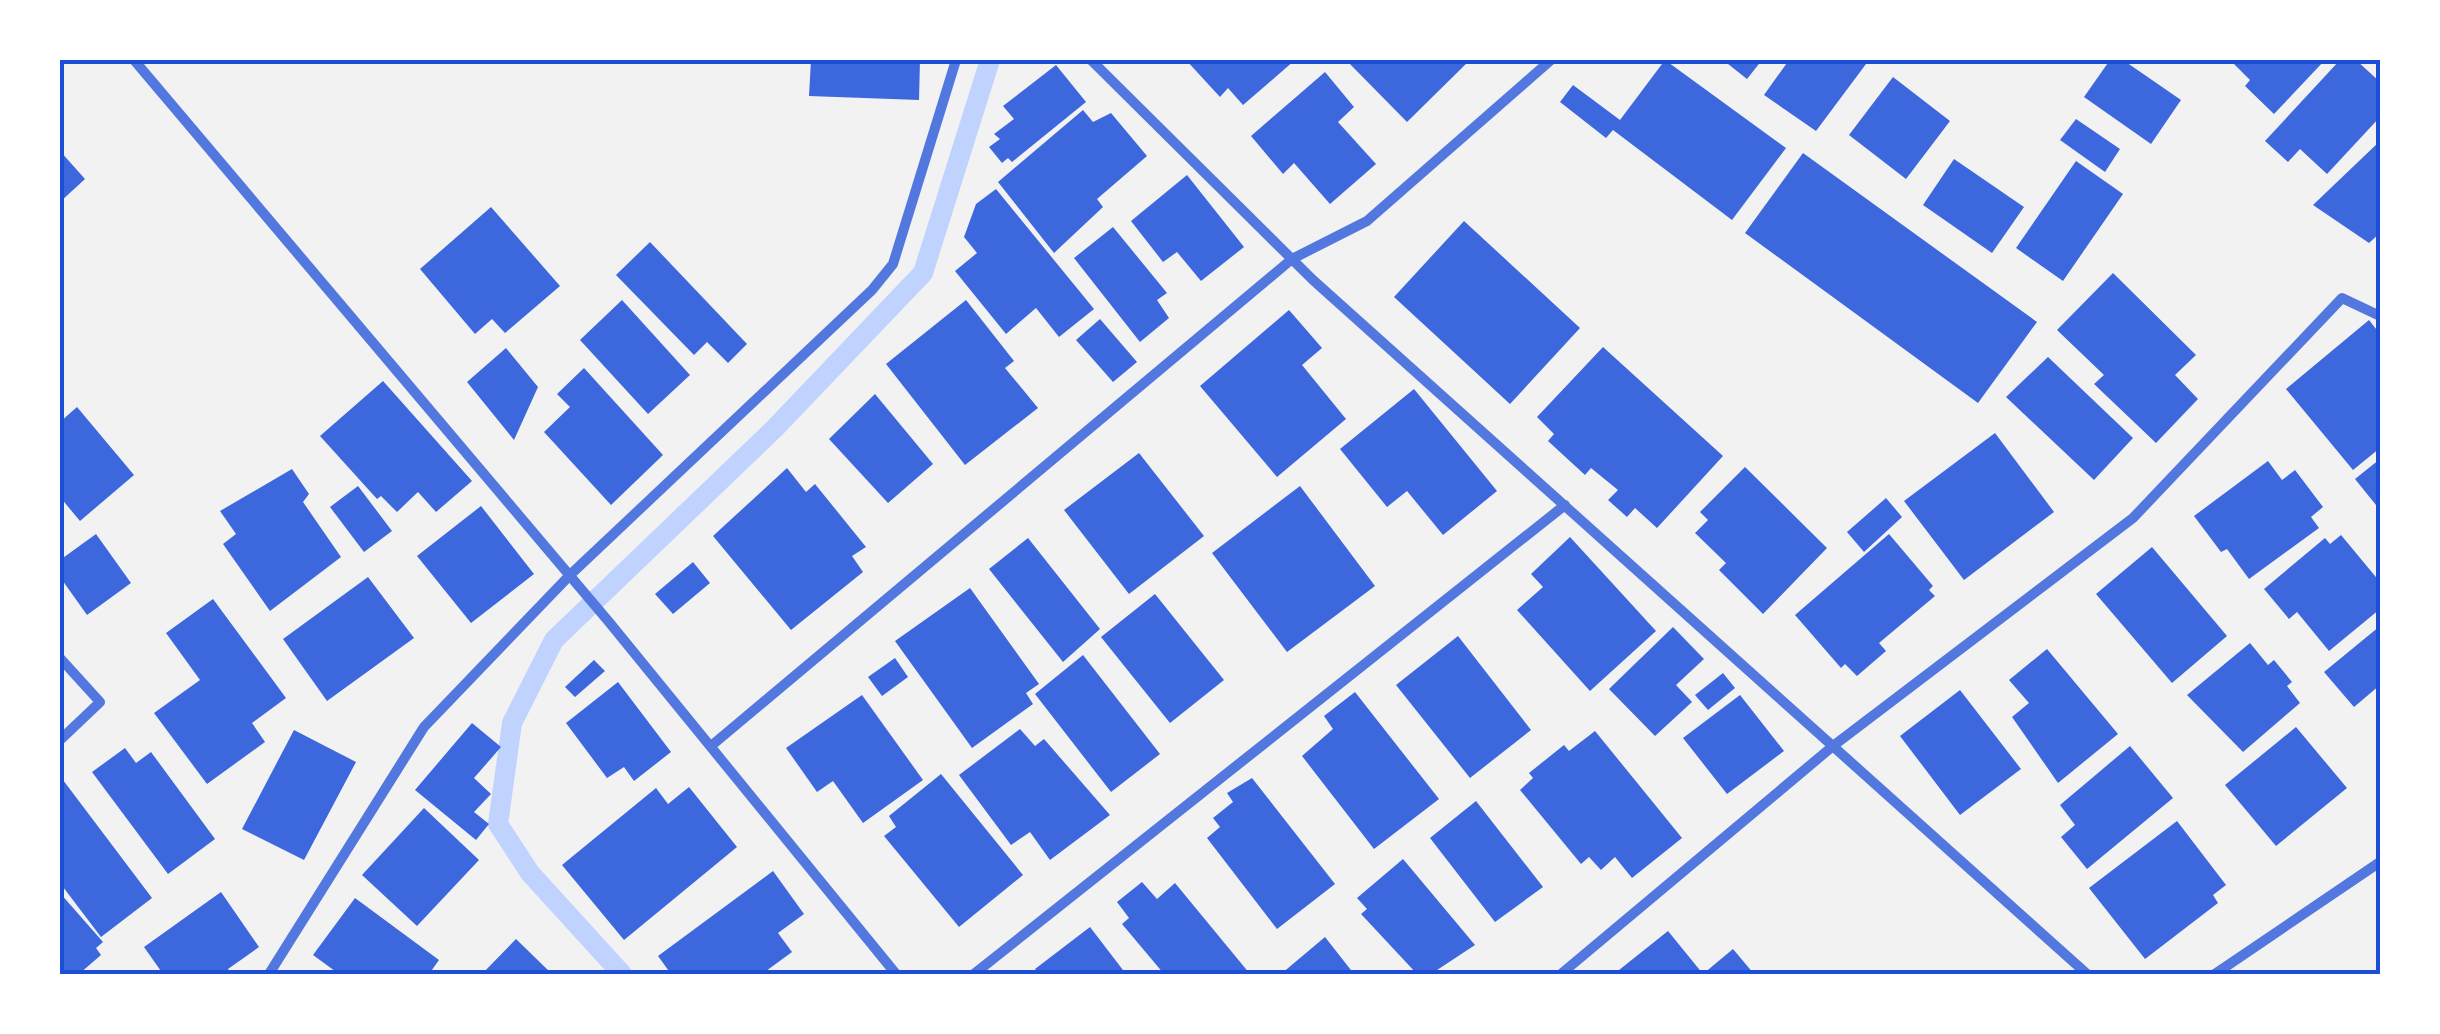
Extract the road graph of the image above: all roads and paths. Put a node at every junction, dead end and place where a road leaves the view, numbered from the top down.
1 (134, 60) edge
2 (956, 60) edge
3 (1092, 60) edge
4 (1551, 60) edge
5 (1292, 260) junction
6 (2380, 316) edge
7 (1565, 505) junction
8 (570, 575) junction
9 (60, 658) edge
10 (60, 740) edge
11 (711, 746) junction
12 (1833, 746) junction
13 (2380, 862) edge
14 (269, 974) edge
15 (896, 974) edge
16 (974, 974) edge
17 (1562, 974) edge
18 (2088, 974) edge
19 (2216, 974) edge

1 - 8 street
2 - 8 street
3 - 5 street
4 - 5 street
5 - 7 street
5 - 11 street
6 - 12 street
7 - 12 street
7 - 16 street
8 - 11 street
8 - 14 street
9 - 10 street
11 - 15 street
12 - 17 street
12 - 18 street
13 - 19 street

